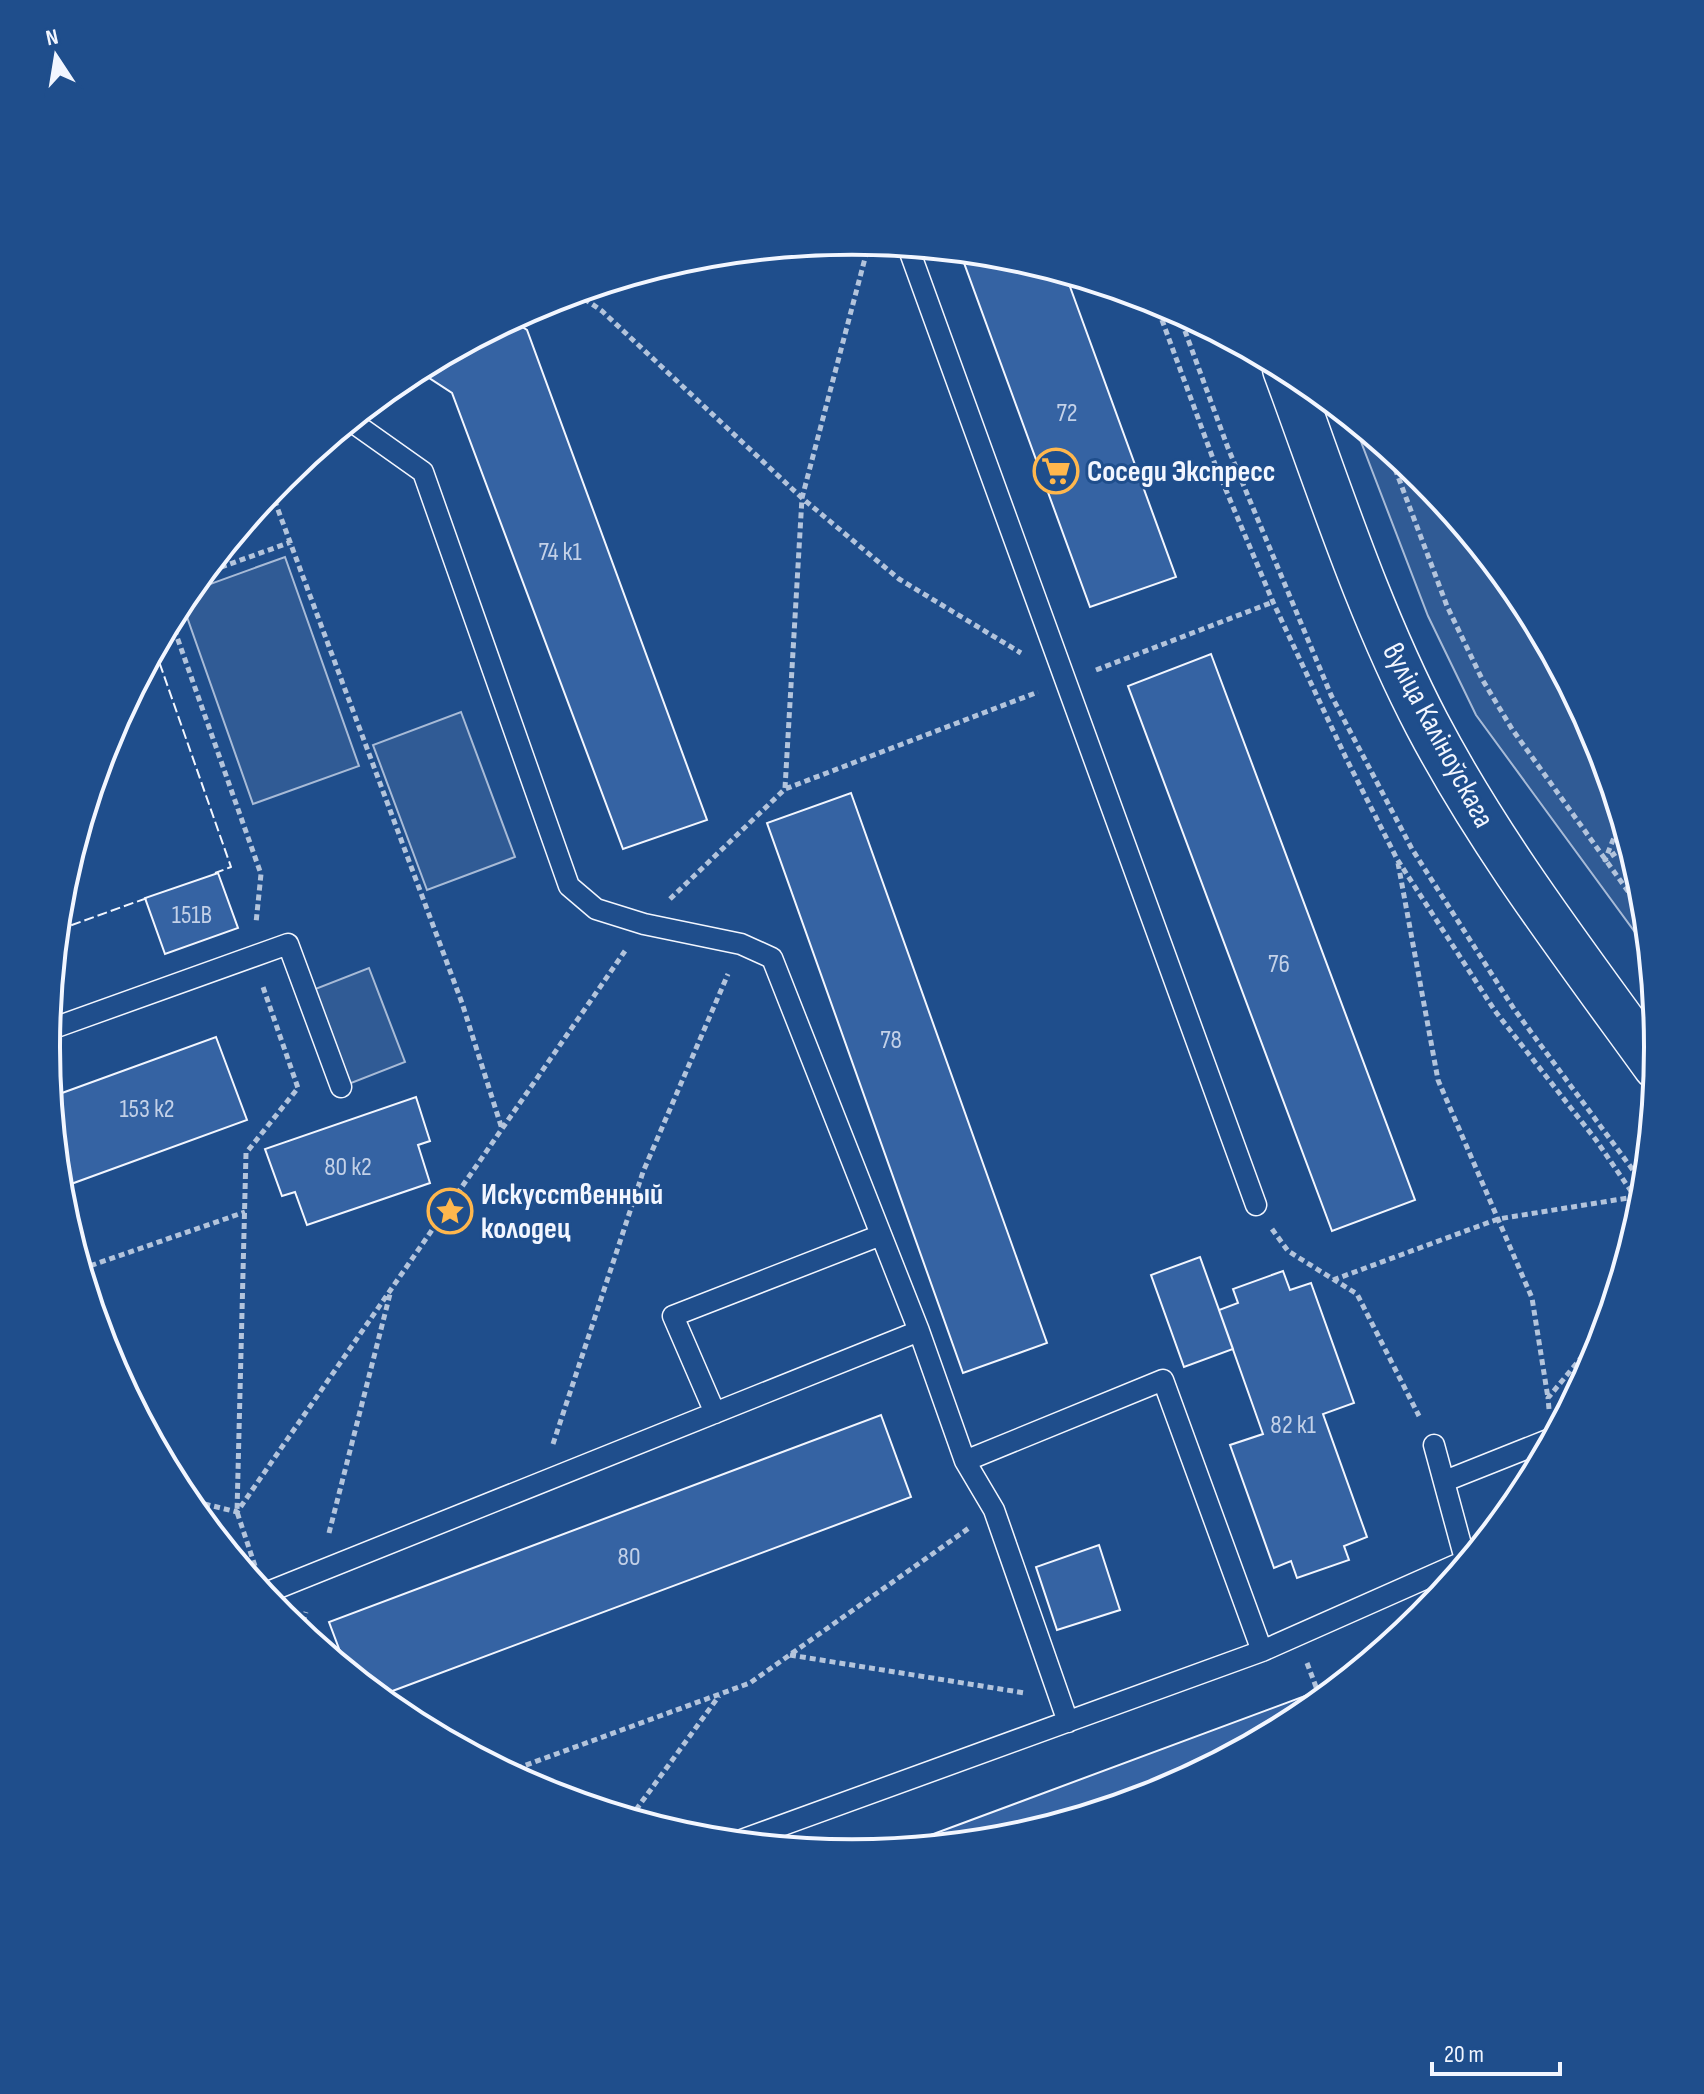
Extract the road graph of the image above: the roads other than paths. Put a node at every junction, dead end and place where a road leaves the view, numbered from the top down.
1 (912, 258) edge
2 (1292, 388) edge
3 (360, 427) edge
4 (61, 1025) edge
5 (1644, 1050) edge
6 (341, 1087) dead end
7 (1256, 1205) road end
8 (881, 1235) junction
9 (919, 1331) junction
10 (715, 1413) junction
11 (1537, 1444) edge
12 (1434, 1445) road end
13 (965, 1461) junction
14 (1445, 1481) junction
15 (1462, 1551) edge
16 (1446, 1570) edge
17 (276, 1589) edge
18 (1262, 1651) junction
19 (1068, 1722) junction
20 (761, 1833) edge

1 - 7 lane
2 - 5 main road, вуліца Каліноўскага
3 - 8 lane
4 - 6 lane
8 - 9 lane
8 - 10 lane
9 - 10 lane
9 - 13 lane
10 - 17 lane
11 - 14 lane
12 - 14 lane
13 - 18 lane
13 - 19 lane
14 - 15 lane
16 - 18 lane
18 - 19 lane
19 - 20 lane

